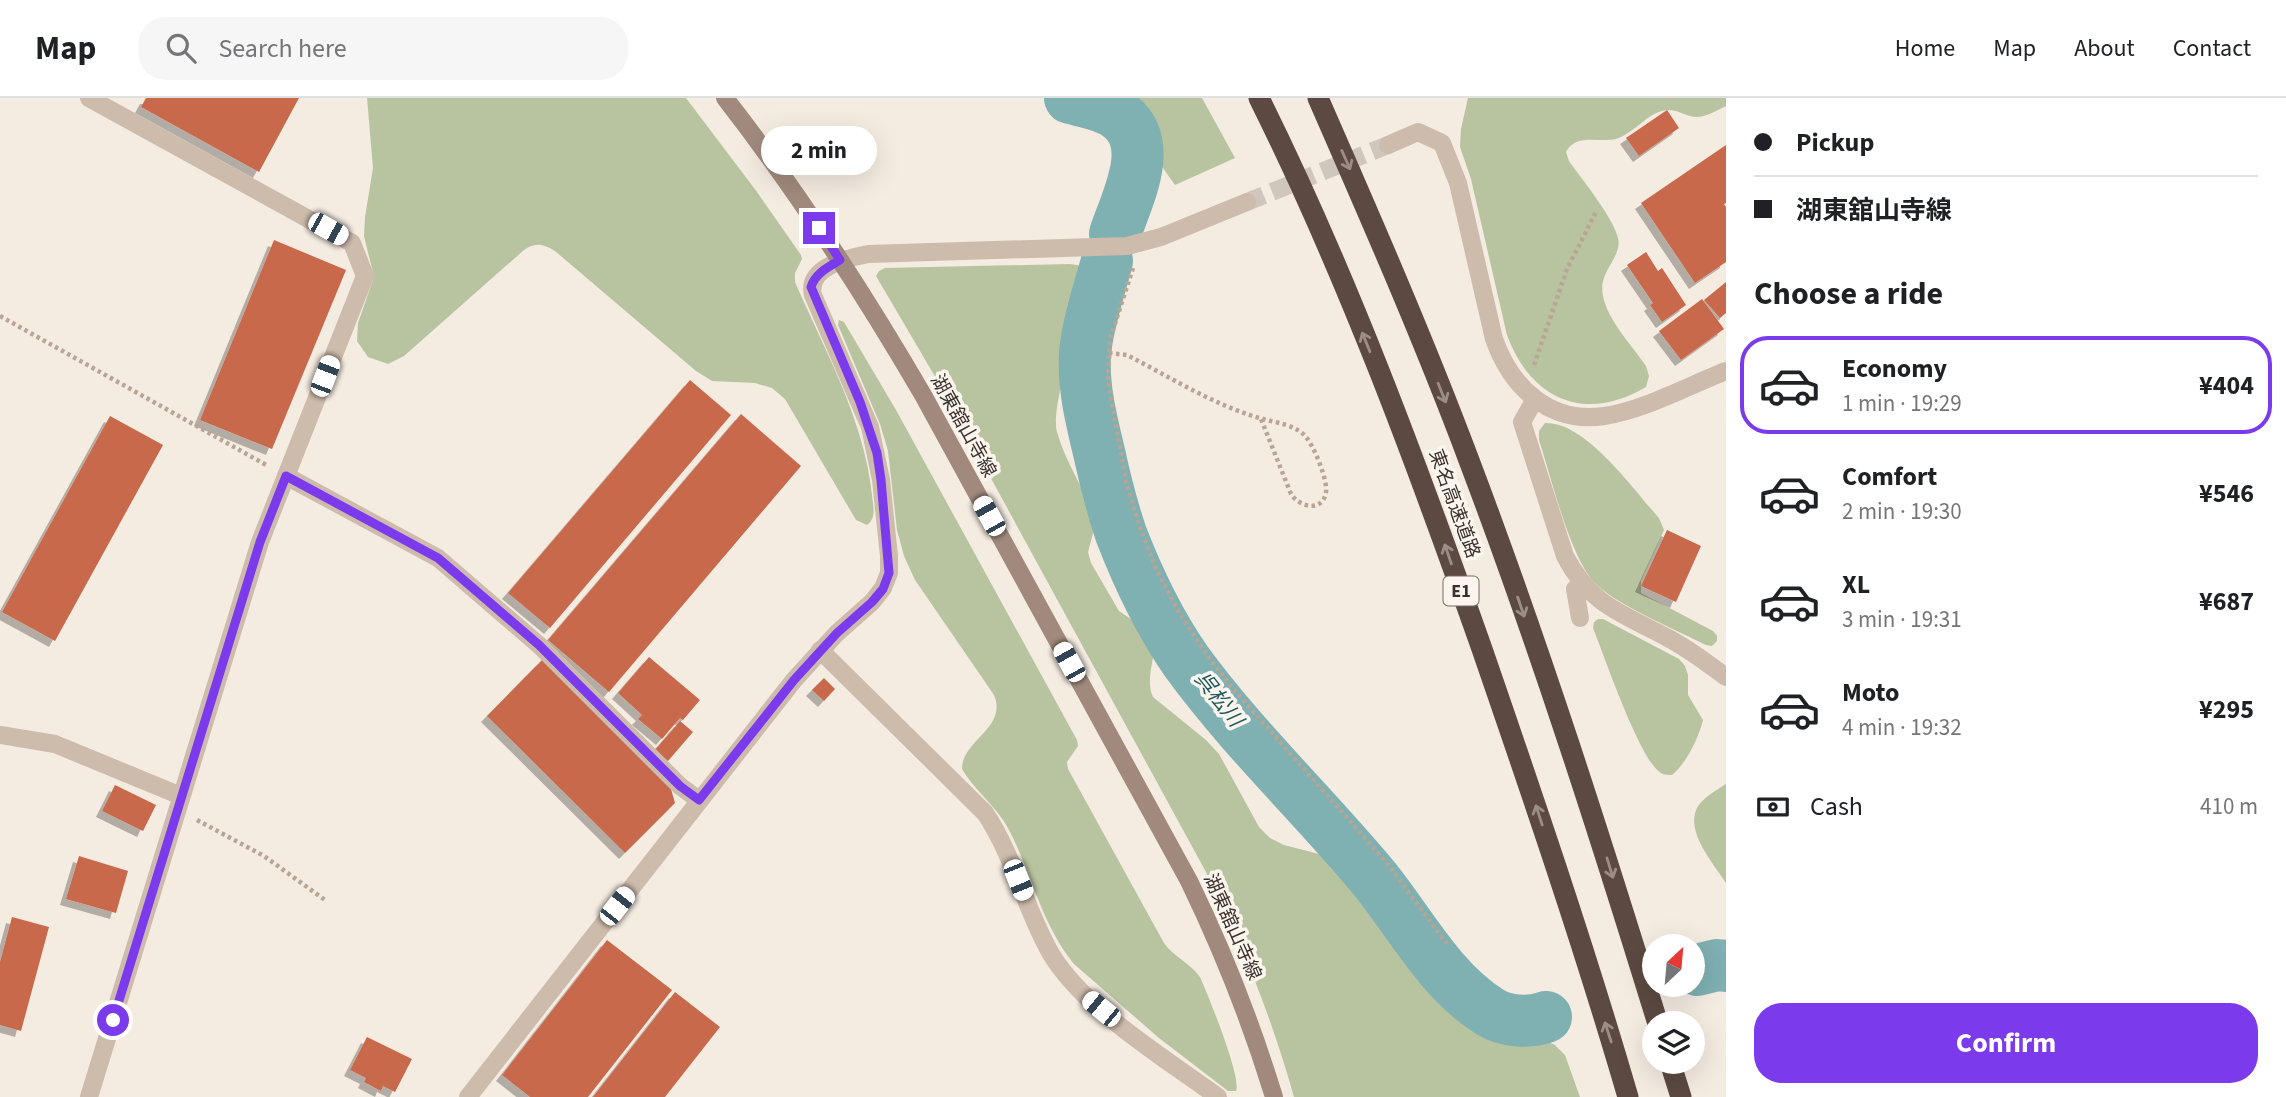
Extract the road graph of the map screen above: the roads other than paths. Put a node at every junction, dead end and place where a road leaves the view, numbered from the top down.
1 (89, 98) edge
2 (725, 98) edge
3 (1259, 98) edge
4 (1318, 98) edge
5 (1388, 145) tunnel mouth
6 (1247, 202) tunnel mouth
7 (840, 260) junction
8 (1726, 371) edge
9 (1535, 399) junction
10 (286, 476) junction
11 (1582, 583) junction
12 (1580, 618) dead end
13 (820, 650) junction
14 (1726, 677) edge
15 (0, 735) edge
16 (699, 800) junction
17 (178, 805) junction
18 (1654, 1011) edge
19 (1674, 1074) edge
20 (89, 1097) edge
21 (468, 1097) edge
22 (1218, 1097) edge
23 (1273, 1097) edge
24 (1628, 1097) edge
25 (1681, 1097) edge

1 - 10 street
2 - 7 main road, 湖東舘山寺線
24 -> 3 highway, 東名高速道路 / E1
4 -> 18 highway, 東名高速道路
5 - 9 street
6 - 7 street
7 - 13 street
7 - 23 main road, 湖東舘山寺線
8 - 9 street
9 - 11 street
10 - 16 street
10 - 17 street
11 - 12 street
11 - 14 street
13 - 16 street
13 - 22 street
15 - 17 street
16 - 21 street
17 - 20 street
19 - 25 highway

